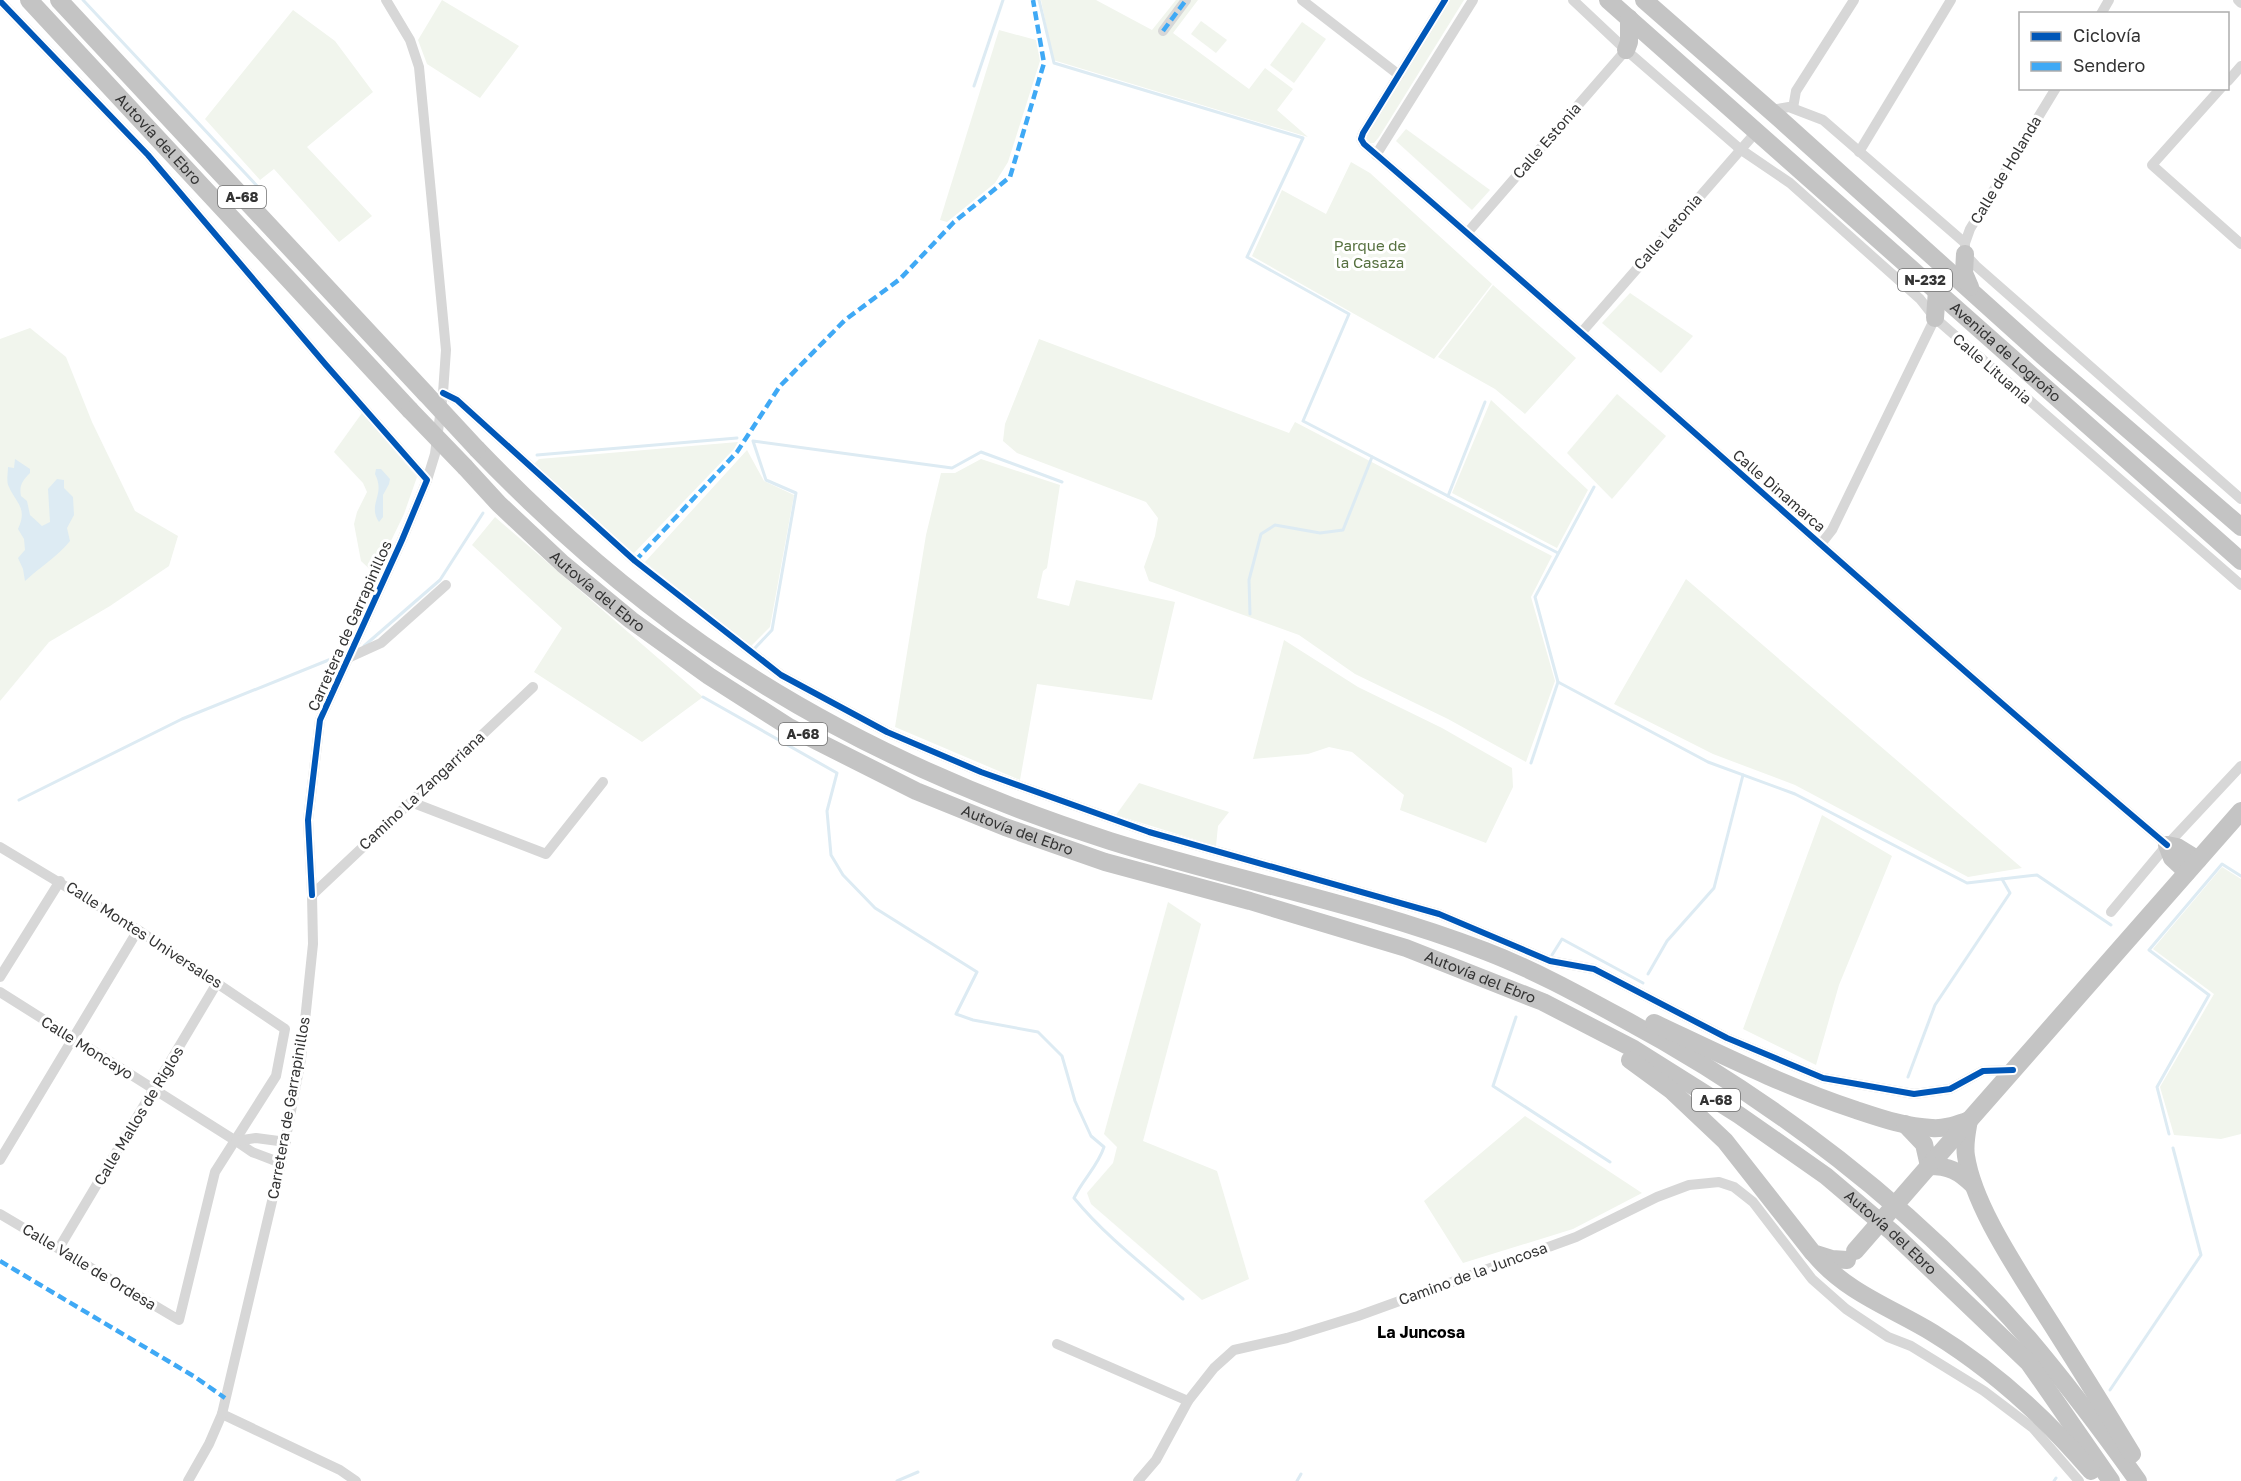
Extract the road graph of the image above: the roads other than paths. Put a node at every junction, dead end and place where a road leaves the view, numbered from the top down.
1 (29, 0) edge
2 (59, 0) edge
3 (386, 0) edge
4 (1186, 0) edge
5 (1302, 0) edge
6 (1445, 0) edge
7 (1473, 0) edge
8 (1573, 0) edge
9 (1608, 0) edge
10 (1644, 0) edge
11 (1854, 0) edge
12 (1951, 0) edge
13 (0, 1) edge
14 (1629, 18) junction
15 (1163, 31) dead end
16 (1656, 43) junction
17 (1626, 50) junction
18 (2241, 66) edge
19 (1399, 75) junction
20 (2229, 80) edge
21 (2055, 90) edge
22 (2219, 90) edge
23 (1794, 108) junction
24 (1771, 111) junction
25 (1757, 132) junction
26 (1740, 149) junction
27 (1859, 152) junction
28 (1376, 155) junction
29 (1834, 211) junction
30 (1468, 232) junction
31 (2241, 244) edge
32 (1965, 248) junction
33 (1970, 289) junction
34 (1937, 290) junction
35 (1952, 304) junction
36 (1935, 318) junction
37 (1581, 333) junction
38 (434, 394) junction
39 (427, 480) junction
40 (2241, 499) edge
41 (2241, 527) edge
42 (1821, 544) junction
43 (2241, 561) edge
44 (446, 585) dead end
45 (2241, 585) edge
46 (348, 658) junction
47 (533, 687) dead end
48 (2241, 766) edge
49 (603, 782) dead end
50 (411, 802) junction
51 (2241, 811) edge
52 (2167, 845) junction
53 (0, 847) edge
54 (2192, 866) junction
55 (60, 882) junction
56 (312, 895) junction
57 (2111, 912) dead end
58 (138, 930) junction
59 (0, 977) edge
60 (1556, 982) junction
61 (218, 983) junction
62 (0, 992) edge
63 (1524, 994) junction
64 (73, 1038) junction
65 (2013, 1070) junction
66 (154, 1090) junction
67 (1969, 1120) junction
68 (1905, 1124) junction
69 (236, 1141) junction
70 (286, 1142) junction
71 (0, 1160) edge
72 (281, 1163) junction
73 (1929, 1166) junction
74 (1975, 1186) junction
75 (0, 1214) edge
76 (59, 1248) junction
77 (1813, 1253) junction
78 (1851, 1255) junction
79 (1834, 1274) junction
80 (1822, 1288) junction
81 (1858, 1292) junction
82 (1057, 1344) dead end
83 (1188, 1401) junction
84 (222, 1414) junction
85 (188, 1481) edge
86 (356, 1481) edge
87 (1138, 1481) edge
88 (2079, 1481) edge
89 (2100, 1481) edge
90 (2111, 1481) edge
91 (2138, 1481) edge
92 (2149, 1481) edge

1 - 63 highway, Autovía del Ebro / A-68, bridge
2 - 38 highway, Autovía del Ebro / A-68
3 - 38 street, Carretera de Garrapinillos
4 - 15 street
5 - 19 street
6 - 19 street
7 - 28 street
8 - 17 street, Calle Lituania
9 - 14 highway, Avenida de Logroño / N-232
10 - 24 highway, Avenida de Logroño / N-232
11 - 23 street
12 - 27 street
13 - 39 street
14 - 16 highway, Avenida de Logroño / N-232
14 - 17 highway
16 - 17 highway
16 - 25 highway, Avenida de Logroño / N-232
17 - 26 street, Calle Lituania
17 - 30 street, Calle Estonia
18 - 20 street
19 - 28 street
21 - 32 street, Calle de Holanda
22 - 31 street
23 - 24 street
23 - 27 street
24 - 33 highway, Avenida de Logroño / N-232
25 - 26 street, Calle Letonia
25 - 29 highway, Avenida de Logroño / N-232
26 - 29 street, Calle Lituania
26 - 37 street, Calle Letonia
27 - 32 street
28 - 30 street, Calle Dinamarca
29 - 34 highway, Avenida de Logroño / N-232
29 - 36 street, Calle Lituania
30 - 37 street, Calle Dinamarca
32 - 33 highway
32 - 40 street
33 - 41 highway, Avenida de Logroño / N-232
34 - 35 highway, Avenida de Logroño / N-232
34 - 36 highway
35 - 36 highway
35 - 43 highway, Avenida de Logroño / N-232
36 - 42 street
36 - 45 street, Calle Lituania
37 - 42 street, Calle Dinamarca
38 - 39 street, Carretera de Garrapinillos
38 - 60 highway, Autovía del Ebro / A-68, bridge
38 - 65 street
39 - 46 street, Carretera de Garrapinillos
42 - 52 street, Calle Dinamarca
44 - 46 street
46 - 56 street, Carretera de Garrapinillos
47 - 50 street, Camino La Zangarriana
48 - 52 street
49 - 50 street
50 - 56 street, Camino La Zangarriana
51 - 54 highway
52 - 54 highway
52 - 57 street
53 - 55 street, Calle Montes Universales
54 - 65 highway
55 - 58 street, Calle Montes Universales
55 - 59 street
56 - 70 street, Carretera de Garrapinillos
58 - 61 street, Calle Montes Universales
58 - 64 street
60 - 68 highway
60 - 91 highway, Autovía del Ebro / A-68
61 - 66 street, Calle Mallos de Riglos
61 - 69 street, Calle Montes Universales
62 - 64 street, Calle Moncayo
63 - 77 highway
63 - 90 highway, Autovía del Ebro / A-68
64 - 66 street, Calle Moncayo
64 - 71 street
65 - 67 highway
66 - 69 street, Calle Moncayo
66 - 76 street, Calle Mallos de Riglos
67 - 68 highway
67 - 73 highway
67 - 74 highway
68 - 73 highway
69 - 70 street
69 - 72 street, Calle Moncayo
69 - 76 street, Calle Valle de Ordesa
70 - 72 street, Carretera de Garrapinillos
72 - 84 street, Carretera de Garrapinillos
73 - 74 highway
73 - 78 highway, bridge
74 - 92 highway
75 - 76 street, Calle Valle de Ordesa
77 - 78 highway
77 - 79 highway
78 - 79 highway
78 - 81 highway
79 - 80 street
79 - 81 highway
80 - 83 street, Camino de la Juncosa
80 - 88 street, Camino de la Juncosa
81 - 89 highway
82 - 83 street
83 - 87 street, Camino de la Juncosa
84 - 85 street, Carretera de Garrapinillos
84 - 86 street

